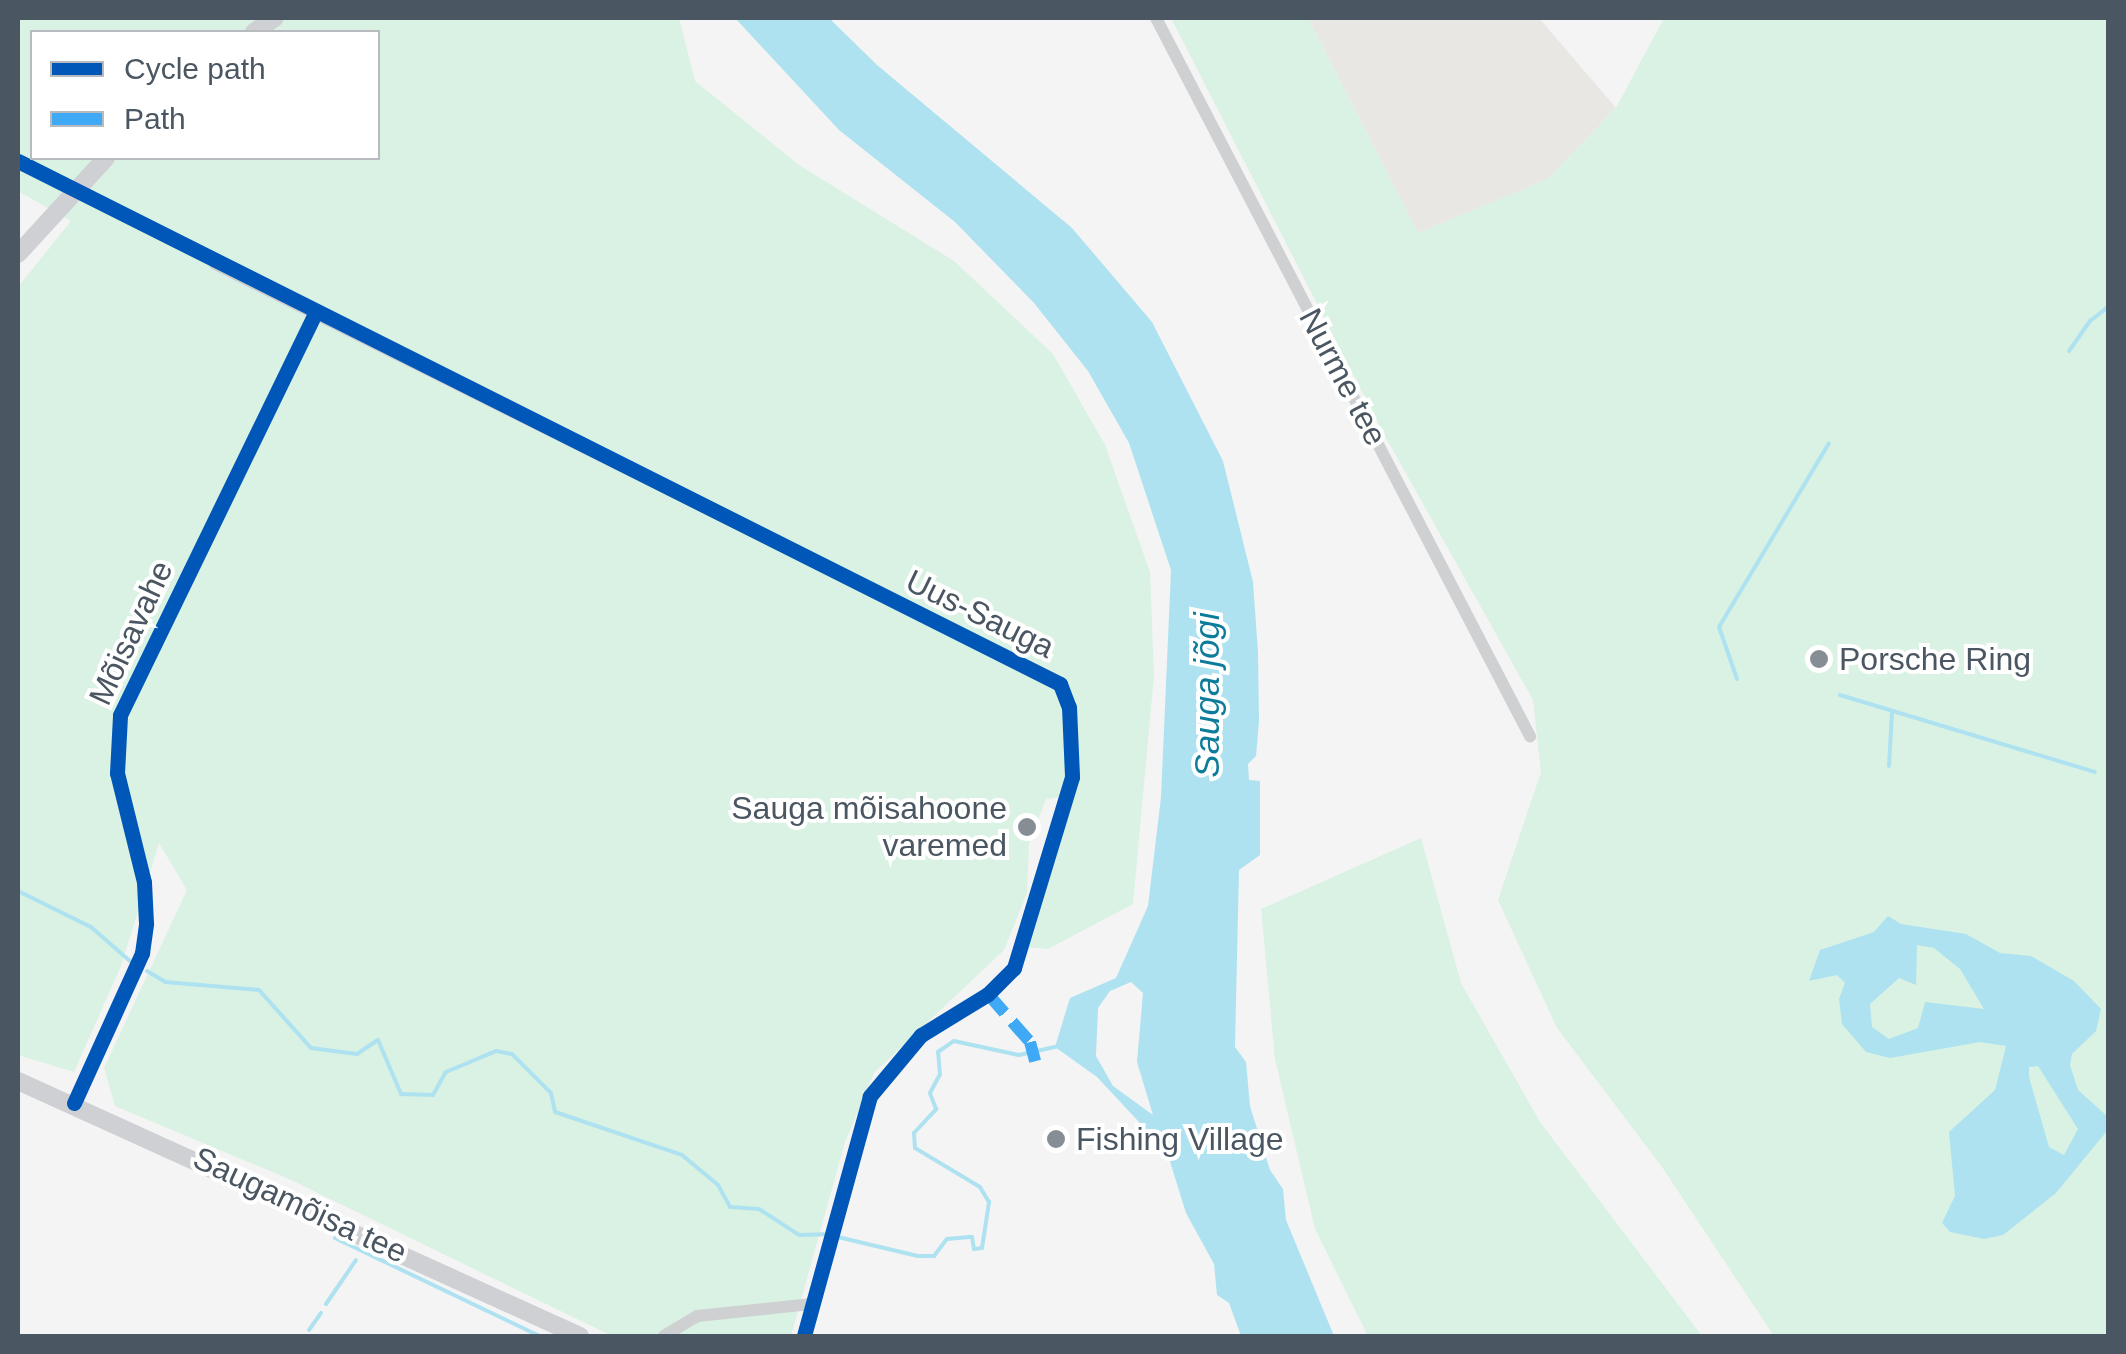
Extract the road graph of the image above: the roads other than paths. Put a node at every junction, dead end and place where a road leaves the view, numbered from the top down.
1 (1156, 18) edge
2 (104, 160) edge
3 (18, 254) edge
4 (215, 264) dead end
5 (314, 315) junction
6 (1530, 736) dead end
7 (18, 1081) edge
8 (74, 1102) junction
9 (812, 1304) junction
10 (580, 1336) edge
11 (664, 1336) edge
12 (804, 1336) edge

1 - 6 street, Nurme tee
2 - 3 street
4 - 5 street, Uus-Sauga
5 - 8 street, Mõisavahe
5 - 9 street, Uus-Sauga
7 - 8 street, Saugamõisa tee
8 - 10 street, Saugamõisa tee
9 - 11 street
9 - 12 street, Uus-Sauga

